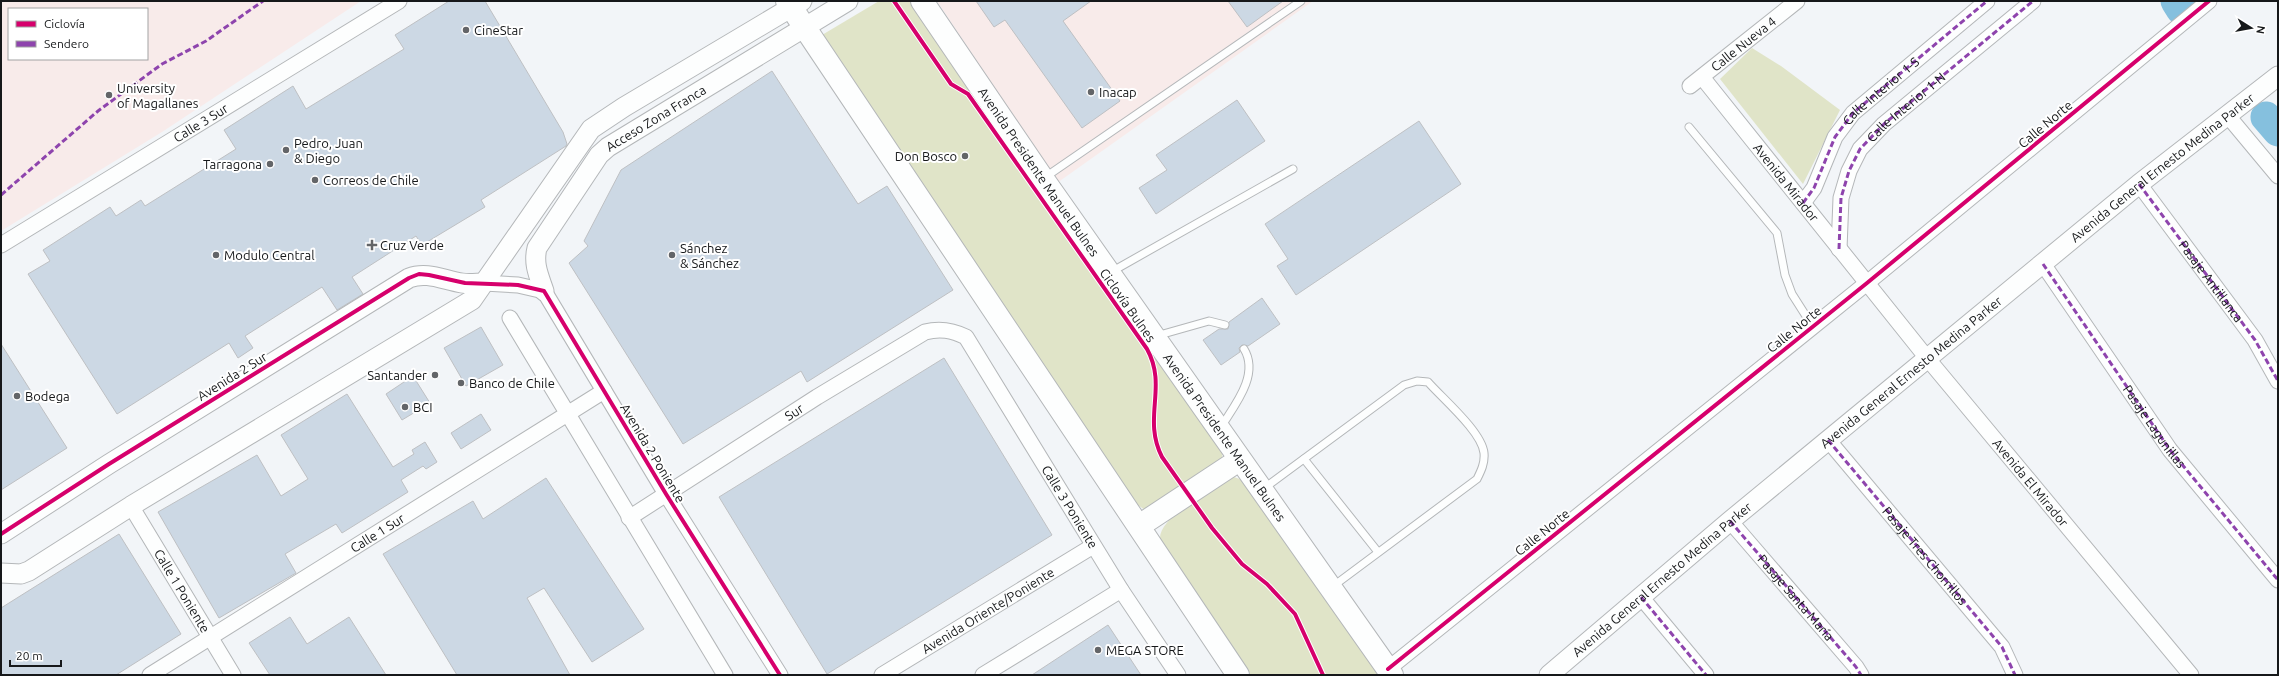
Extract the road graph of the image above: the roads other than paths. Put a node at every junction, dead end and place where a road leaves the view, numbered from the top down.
1 (399, 1) edge
2 (848, 1) edge
3 (922, 1) edge
4 (1301, 1) edge
5 (1797, 1) edge
6 (1987, 1) edge
7 (2033, 1) edge
8 (2209, 1) edge
9 (793, 3) edge
10 (805, 29) junction
11 (2278, 76) edge
12 (1702, 77) junction
13 (1690, 86) dead end
14 (2228, 116) junction
15 (1690, 127) dead end
16 (1293, 169) dead end
17 (2278, 176) edge
18 (1043, 179) junction
19 (2139, 184) junction
20 (1803, 203) junction
21 (1, 245) edge
22 (1839, 249) junction
23 (2042, 264) junction
24 (1109, 273) junction
25 (484, 283) junction
26 (1869, 286) junction
27 (544, 291) junction
28 (510, 318) dead end
29 (1225, 324) dead end
30 (1813, 327) junction
31 (966, 337) joint
32 (1153, 337) junction
33 (1244, 349) dead end
34 (1927, 358) junction
35 (2278, 380) edge
36 (604, 391) junction
37 (567, 415) junction
38 (1219, 430) junction
39 (1828, 440) junction
40 (1304, 458) junction
41 (1239, 460) junction
42 (1261, 490) junction
43 (666, 494) junction
44 (131, 506) junction
45 (629, 518) junction
46 (1730, 521) junction
47 (1139, 526) junction
48 (3, 531) edge
49 (1093, 546) junction
50 (1378, 552) junction
51 (1, 573) edge
52 (2278, 580) edge
53 (1330, 588) junction
54 (1121, 590) junction
55 (1641, 597) junction
56 (210, 637) junction
57 (1390, 672) edge
58 (150, 675) edge
59 (233, 675) edge
60 (725, 675) edge
61 (780, 675) edge
62 (882, 675) edge
63 (983, 675) edge
64 (1178, 675) edge
65 (1238, 675) edge
66 (1549, 675) edge
67 (1706, 675) edge
68 (1861, 675) edge
69 (2015, 675) edge
70 (2191, 675) edge

1 - 21 street, Calle 3 Sur
2 - 10 street, Acceso Zona Franca
3 - 18 main road, Avenida Presidente Manuel Bulnes
4 - 18 lane
5 - 12 street, Calle Nueva 4
6 - 20 street, Calle Interior 1-S
7 - 22 street, Calle Interior 1-N
8 - 26 street, Calle Norte
9 - 10 main road
9 - 25 street, Acceso Zona Franca
10 - 27 street, Acceso Zona Franca
10 - 47 main road
11 - 14 street, Avenida General Ernesto Medina Parker
12 - 13 street, Calle Nueva 4
12 - 20 street, Avenida Mirador
14 - 17 street
14 - 19 street, Avenida General Ernesto Medina Parker
15 - 30 lane
16 - 24 lane
18 - 24 main road, Avenida Presidente Manuel Bulnes
19 - 23 street, Avenida General Ernesto Medina Parker
19 - 35 street, Pasaje Antillanca
20 - 22 street, Avenida Mirador
22 - 26 street, Avenida Mirador
23 - 34 street, Avenida General Ernesto Medina Parker
23 - 52 street, Pasaje Lagunillas
24 - 32 main road, Avenida Presidente Manuel Bulnes
25 - 27 street
25 - 44 street
25 - 48 street, Avenida 2 Sur
26 - 30 street, Calle Norte
26 - 34 street, Avenida El Mirador
27 - 36 street, Avenida 2 Poniente
28 - 37 street
29 - 32 lane
30 - 57 street, Calle Norte
31 - 43 street, Sur
31 - 49 street, Calle 3 Poniente
32 - 38 main road, Avenida Presidente Manuel Bulnes
33 - 38 lane
34 - 39 street, Avenida General Ernesto Medina Parker
34 - 70 street, Avenida El Mirador
36 - 37 street, Calle 1 Sur
36 - 43 street, Avenida 2 Poniente
37 - 45 street
37 - 56 street, Calle 1 Sur
38 - 41 main road, Avenida Presidente Manuel Bulnes
39 - 46 street, Avenida General Ernesto Medina Parker
39 - 69 street, Pasaje Tres Chorrillos
40 - 42 lane
40 - 50 lane
40 - 50 lane
41 - 42 main road, Avenida Presidente Manuel Bulnes
41 - 47 main road
42 - 53 main road, Avenida Presidente Manuel Bulnes
43 - 45 street, Sur
43 - 61 street, Avenida 2 Poniente
44 - 51 street
44 - 56 street, Calle 1 Poniente
45 - 60 street
46 - 55 street, Avenida General Ernesto Medina Parker
46 - 68 street, Pasaje Santa María
47 - 65 main road
49 - 54 street, Calle 3 Poniente
49 - 62 street, Avenida Oriente/Poniente
50 - 53 lane
53 - 57 main road, Avenida Presidente Manuel Bulnes
54 - 63 street
54 - 64 street, Calle 3 Poniente
55 - 66 street, Avenida General Ernesto Medina Parker
55 - 67 street
56 - 58 street, Calle 1 Sur
56 - 59 street, Calle 1 Poniente

